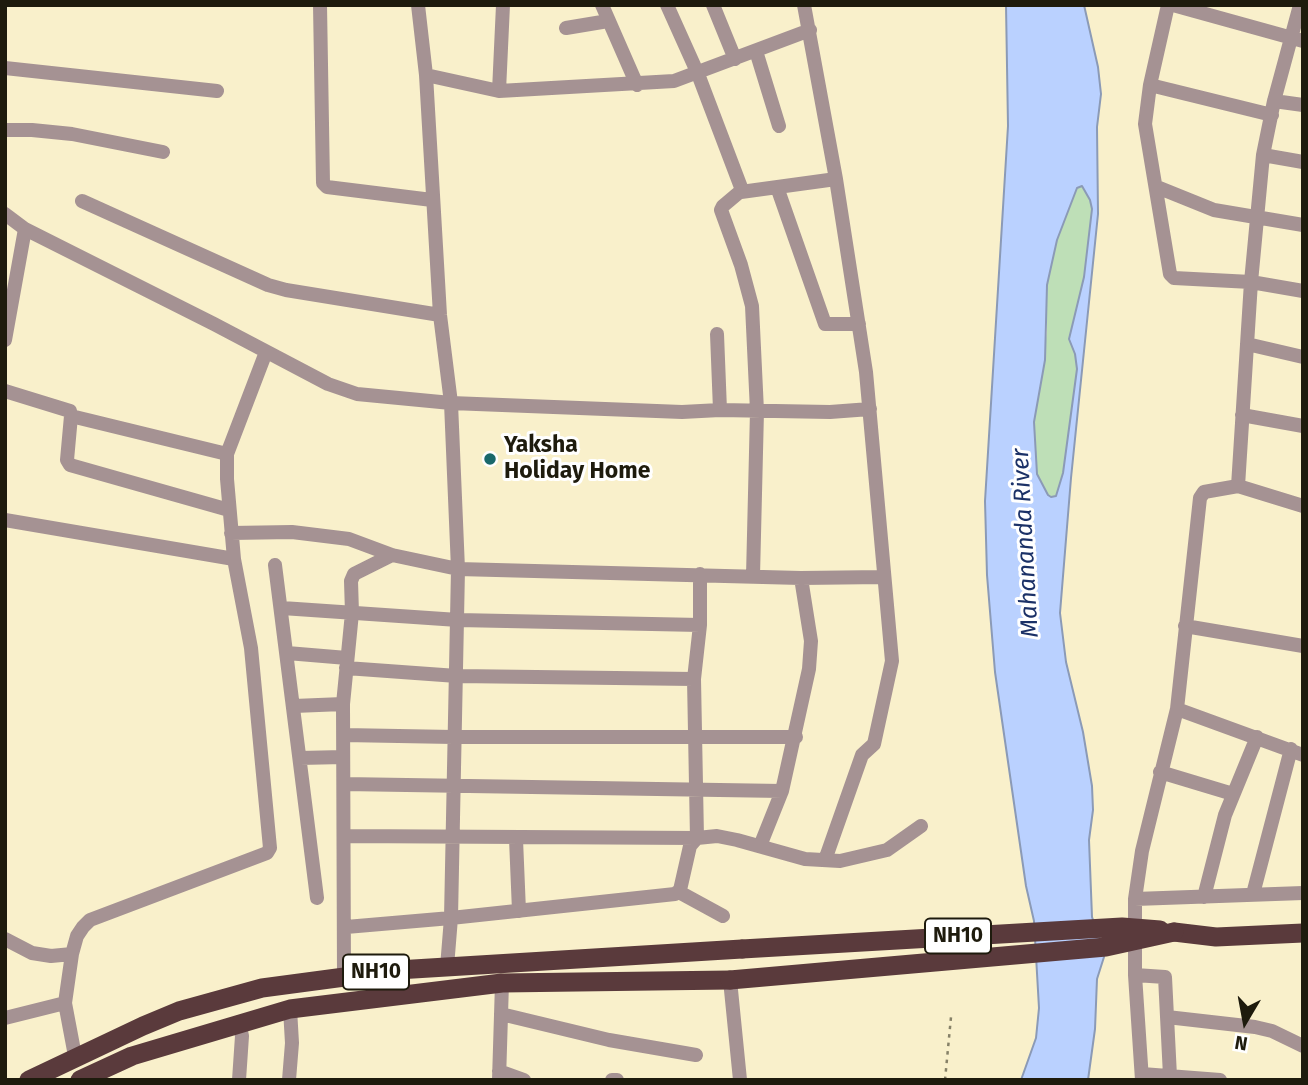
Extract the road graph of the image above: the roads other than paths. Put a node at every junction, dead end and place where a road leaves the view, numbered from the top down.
1 (320, 5) edge
2 (418, 5) edge
3 (503, 5) edge
4 (602, 5) edge
5 (667, 5) edge
6 (713, 5) edge
7 (804, 5) edge
8 (1171, 5) edge
9 (1300, 5) edge
10 (608, 21) junction
11 (566, 28) dead end
12 (810, 30) junction
13 (1297, 41) edge
14 (756, 51) junction
15 (734, 59) junction
16 (5, 68) edge
17 (698, 74) junction
18 (425, 75) junction
19 (637, 85) junction
20 (1150, 85) junction
21 (499, 91) junction
22 (217, 92) dead end
23 (1303, 105) edge
24 (1273, 108) junction
25 (779, 126) dead end
26 (5, 131) edge
27 (163, 152) dead end
28 (1263, 155) junction
29 (1303, 163) edge
30 (836, 179) junction
31 (777, 187) junction
32 (1157, 187) junction
33 (741, 192) junction
34 (432, 200) junction
35 (82, 201) dead end
36 (5, 214) edge
37 (1257, 218) junction
38 (1303, 225) edge
39 (25, 229) junction
40 (1251, 282) junction
41 (1303, 291) edge
42 (9, 310) edge
43 (440, 316) junction
44 (859, 324) junction
45 (717, 334) dead end
46 (5, 340) edge
47 (1247, 344) junction
48 (266, 352) junction
49 (1303, 357) edge
50 (5, 391) edge
51 (451, 403) junction
52 (870, 409) junction
53 (720, 410) junction
54 (757, 411) junction
55 (1242, 415) junction
56 (71, 416) junction
57 (1303, 426) edge
58 (227, 454) junction
59 (1238, 486) junction
60 (1303, 506) edge
61 (229, 510) junction
62 (5, 520) edge
63 (231, 533) junction
64 (392, 555) junction
65 (234, 559) junction
66 (275, 565) dead end
67 (458, 569) junction
68 (700, 574) junction
69 (753, 576) junction
70 (883, 577) junction
71 (801, 578) junction
72 (282, 608) junction
73 (352, 612) junction
74 (458, 620) junction
75 (700, 625) junction
76 (1185, 626) junction
77 (1303, 646) edge
78 (287, 653) junction
79 (346, 663) junction
80 (457, 676) junction
81 (694, 679) junction
82 (343, 704) junction
83 (294, 706) junction
84 (1177, 709) junction
85 (344, 735) junction
86 (453, 737) junction
87 (696, 737) junction
88 (796, 737) junction
89 (1257, 737) junction
90 (1297, 752) edge
91 (343, 757) junction
92 (300, 758) junction
93 (1160, 772) junction
94 (344, 784) junction
95 (453, 787) junction
96 (697, 791) junction
97 (782, 791) junction
98 (1233, 794) junction
99 (921, 826) dead end
100 (345, 836) junction
101 (452, 838) junction
102 (697, 838) junction
103 (516, 839) junction
104 (760, 846) junction
105 (825, 860) junction
106 (679, 892) junction
107 (1303, 893) edge
108 (1253, 894) junction
109 (1204, 897) junction
110 (317, 898) dead end
111 (1135, 899) junction
112 (519, 911) junction
113 (723, 916) dead end
114 (451, 918) junction
115 (346, 927) junction
116 (1174, 932) junction
117 (1303, 933) edge
118 (5, 939) edge
119 (72, 954) junction
120 (447, 967) junction
121 (1135, 975) junction
122 (344, 976) junction
123 (730, 980) junction
124 (502, 984) junction
125 (65, 1003) junction
126 (290, 1009) junction
127 (501, 1014) junction
128 (1167, 1017) junction
129 (5, 1018) edge
130 (239, 1022) junction
131 (1303, 1046) edge
132 (696, 1055) dead end
133 (75, 1056) junction
134 (499, 1075) edge
135 (1170, 1076) junction
136 (1142, 1077) edge
137 (29, 1080) edge
138 (80, 1080) edge
139 (239, 1080) edge
140 (289, 1080) edge
141 (524, 1080) edge
142 (740, 1080) edge
143 (1220, 1080) edge

1 - 34 street
2 - 18 street
3 - 21 street
4 - 10 street
5 - 17 street
6 - 15 street
7 - 12 street
8 - 13 street
8 - 20 street
9 - 13 street
10 - 11 street
10 - 19 street
12 - 14 street
12 - 30 street
13 - 24 street
14 - 15 street
14 - 25 street
15 - 17 street
16 - 22 street
17 - 19 street
17 - 33 street
18 - 21 street
18 - 34 street
19 - 21 street
20 - 24 street
20 - 32 street
23 - 24 street
24 - 28 street
26 - 27 street
28 - 29 street
28 - 37 street
30 - 31 street
30 - 44 street
31 - 33 street
31 - 44 street
32 - 37 street
32 - 40 street
33 - 54 street
34 - 43 street
35 - 43 street
36 - 39 street
37 - 38 street
37 - 40 street
39 - 42 street
39 - 48 street
40 - 41 street
40 - 47 street
42 - 46 street
43 - 51 street
44 - 52 street
45 - 53 street
47 - 49 street
47 - 55 street
48 - 51 street
48 - 58 street
50 - 56 street
51 - 53 street
51 - 67 street
52 - 54 street
52 - 70 street
53 - 54 street
54 - 69 street
55 - 57 street
55 - 59 street
56 - 58 street
56 - 61 street
58 - 61 street
59 - 60 street
59 - 76 street
61 - 63 street
62 - 65 street
63 - 64 street
63 - 65 street
64 - 67 street
64 - 73 street
65 - 119 street
66 - 72 street
67 - 68 street
67 - 74 street
68 - 69 street
68 - 75 street
69 - 71 street
70 - 71 street
70 - 105 street
71 - 88 street
72 - 73 street
72 - 78 street
73 - 74 street
73 - 79 street
74 - 75 street
74 - 80 street
75 - 81 street
76 - 77 street
76 - 84 street
78 - 79 street
78 - 83 street
79 - 80 street
79 - 82 street
80 - 81 street
80 - 86 street
81 - 87 street
82 - 83 street
82 - 85 street
83 - 92 street
84 - 89 street
84 - 93 street
85 - 86 street
85 - 91 street
86 - 87 street
86 - 95 street
87 - 88 street
87 - 96 street
88 - 97 street
89 - 90 street
89 - 98 street
90 - 108 street
91 - 92 street
91 - 94 street
92 - 110 street
93 - 98 street
93 - 111 street
94 - 95 street
94 - 100 street
95 - 96 street
95 - 101 street
96 - 97 street
96 - 102 street
97 - 104 street
98 - 109 street
99 - 105 street
100 - 101 street
100 - 115 street
101 - 103 street
101 - 114 street
102 - 103 street
102 - 104 street
102 - 106 street
103 - 112 street
104 - 105 street
106 - 112 street
106 - 113 street
107 - 108 street
108 - 109 street
109 - 111 street
111 - 121 street
112 - 114 street
114 - 115 street
114 - 120 street
115 - 122 street
116 - 117 highway, NH10
116 - 120 highway, NH10, bridge
116 - 123 highway, bridge
118 - 119 street
119 - 125 street
120 - 122 highway, NH10
121 - 128 street
121 - 136 street
122 - 133 highway, NH10
123 - 124 highway
123 - 142 street
124 - 126 highway
124 - 127 street
125 - 129 street
125 - 133 street
126 - 130 highway
126 - 140 street
127 - 132 street
127 - 134 street
128 - 131 street
128 - 135 street
130 - 138 highway
130 - 139 street
133 - 137 highway, NH10
134 - 141 street
135 - 136 street
135 - 143 street

